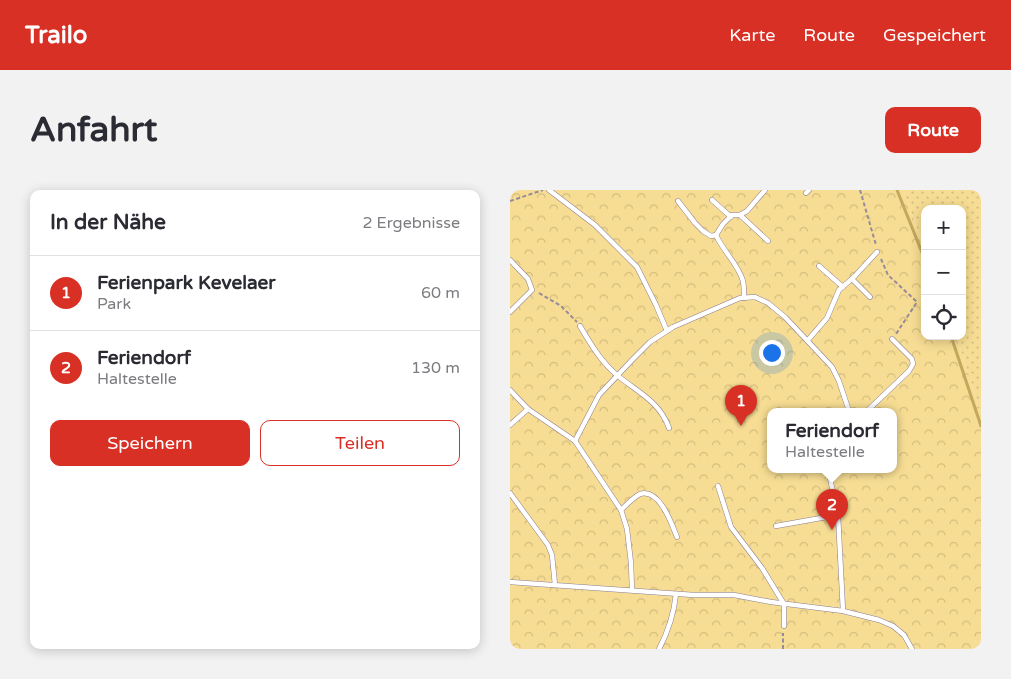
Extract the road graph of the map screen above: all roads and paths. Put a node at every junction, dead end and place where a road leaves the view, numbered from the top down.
1 (543, 190) edge
2 (549, 190) edge
3 (765, 190) edge
4 (860, 190) edge
5 (712, 200) dead end
6 (510, 201) edge
7 (678, 201) dead end
8 (740, 215) junction
9 (731, 217) junction
10 (716, 235) junction
11 (768, 241) dead end
12 (877, 252) junction
13 (510, 260) edge
14 (819, 266) dead end
15 (852, 279) junction
16 (843, 287) junction
17 (532, 290) junction
18 (870, 297) dead end
19 (744, 298) junction
20 (510, 312) edge
21 (580, 326) joint
22 (666, 331) junction
23 (892, 339) joint
24 (808, 340) junction
25 (617, 375) junction
26 (510, 390) edge
27 (849, 408) edge
28 (870, 408) edge
29 (528, 409) junction
30 (510, 425) edge
31 (669, 428) dead end
32 (575, 441) junction
33 (829, 473) edge
34 (718, 486) dead end
35 (510, 493) edge
36 (621, 510) junction
37 (838, 515) junction
38 (776, 526) dead end
39 (676, 538) dead end
40 (510, 582) edge
41 (555, 586) junction
42 (632, 590) junction
43 (676, 594) junction
44 (784, 604) junction
45 (843, 611) junction
46 (784, 626) joint
47 (659, 649) edge
48 (783, 649) edge
49 (912, 649) edge

1 - 6 path
2 - 22 lane
3 - 8 lane
4 - 12 path
5 - 9 lane
7 - 10 lane
8 - 9 lane
8 - 11 lane
9 - 10 lane
10 - 19 lane
12 - 15 lane
12 - 23 path
13 - 17 lane
14 - 16 lane
15 - 16 lane
15 - 18 lane
16 - 24 lane
17 - 20 lane
17 - 21 path
19 - 22 lane
19 - 24 lane
21 - 25 lane
22 - 25 lane
23 - 28 lane
24 - 27 lane
25 - 31 lane
25 - 32 lane
26 - 29 lane
29 - 30 lane
29 - 32 lane
32 - 36 lane
33 - 37 lane
34 - 44 lane
35 - 41 lane
36 - 39 lane
36 - 42 lane
37 - 38 lane
37 - 45 lane
40 - 41 lane
41 - 42 lane
42 - 43 lane
43 - 44 lane
43 - 47 lane
44 - 45 lane
44 - 46 lane
45 - 49 lane
46 - 48 path

